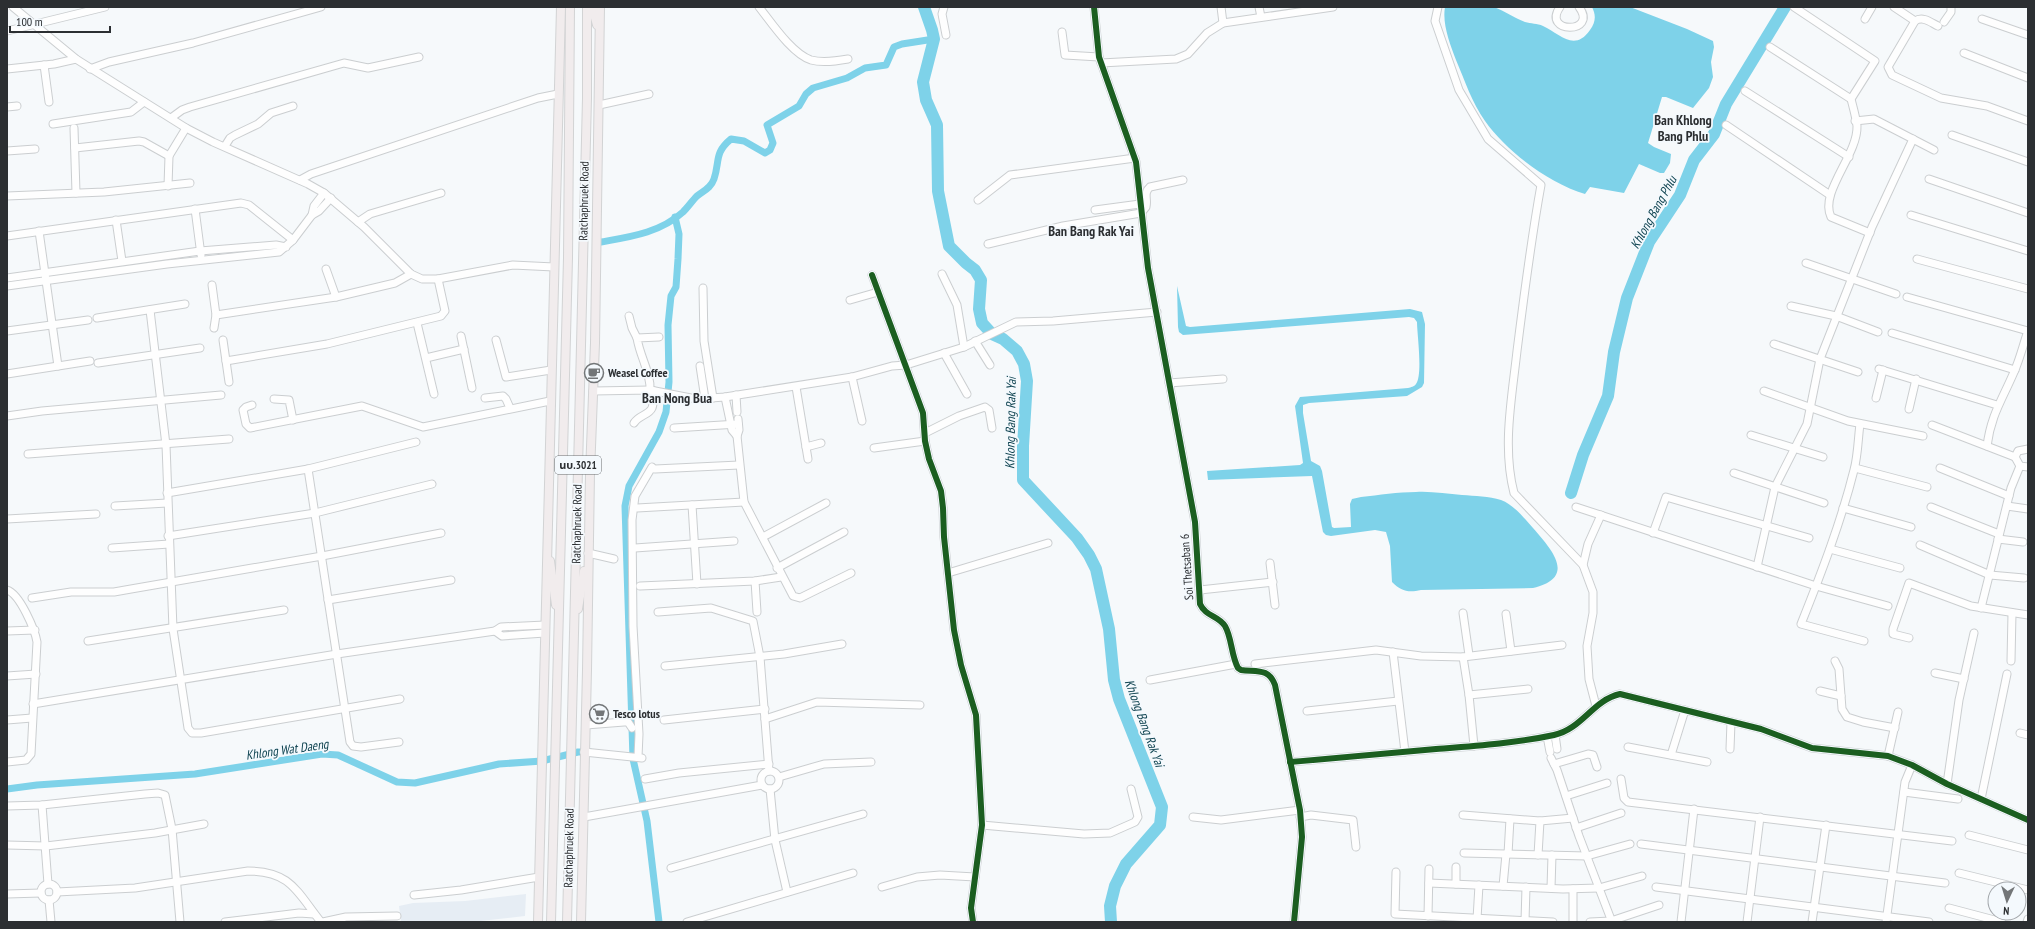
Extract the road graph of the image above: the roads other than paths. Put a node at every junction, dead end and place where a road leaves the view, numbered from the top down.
1 (13, 7) edge
2 (105, 7) edge
3 (322, 7) edge
4 (560, 7) edge
5 (570, 7) edge
6 (587, 7) edge
7 (592, 7) edge
8 (600, 7) edge
9 (759, 7) edge
10 (944, 7) edge
11 (1094, 7) edge
12 (1221, 7) edge
13 (1259, 7) edge
14 (1333, 7) edge
15 (1438, 7) edge
16 (1560, 7) edge
17 (1580, 7) edge
18 (1794, 7) edge
19 (1872, 7) edge
20 (1894, 7) edge
21 (1950, 7) edge
22 (1298, 10) edge
23 (570, 16) junction
24 (1261, 17) junction
25 (1982, 18) dead end
26 (1865, 19) dead end
27 (1914, 21) junction
28 (1223, 23) junction
29 (35, 25) junction
30 (7, 31) edge
31 (1062, 32) dead end
32 (946, 35) dead end
33 (2028, 35) edge
34 (600, 37) junction
35 (1770, 47) dead end
36 (1964, 53) dead end
37 (560, 56) junction
38 (419, 57) dead end
39 (76, 59) junction
40 (848, 59) dead end
41 (1100, 60) junction
42 (44, 65) junction
43 (90, 69) junction
44 (7, 70) edge
45 (2028, 78) edge
46 (1745, 91) dead end
47 (558, 94) junction
48 (648, 94) dead end
49 (1851, 99) junction
50 (49, 102) dead end
51 (144, 102) junction
52 (17, 106) dead end
53 (293, 106) dead end
54 (599, 106) junction
55 (7, 107) edge
56 (171, 118) junction
57 (1856, 120) junction
58 (2028, 120) edge
59 (53, 124) dead end
60 (1726, 126) dead end
61 (74, 128) dead end
62 (186, 128) junction
63 (1952, 135) dead end
64 (1913, 139) junction
65 (225, 146) junction
66 (75, 148) junction
67 (35, 149) dead end
68 (1934, 150) dead end
69 (7, 152) edge
70 (169, 156) junction
71 (1849, 157) junction
72 (1135, 158) junction
73 (2028, 162) edge
74 (1929, 179) dead end
75 (300, 180) junction
76 (1183, 180) dead end
77 (190, 183) dead end
78 (168, 186) junction
79 (76, 193) junction
80 (324, 193) junction
81 (441, 193) dead end
82 (1830, 195) junction
83 (7, 196) edge
84 (331, 198) junction
85 (978, 200) dead end
86 (1140, 204) junction
87 (195, 209) junction
88 (1095, 210) dead end
89 (1141, 213) junction
90 (2028, 213) edge
91 (312, 215) junction
92 (1911, 215) dead end
93 (116, 220) junction
94 (358, 222) junction
95 (39, 231) junction
96 (1870, 233) junction
97 (7, 236) edge
98 (293, 240) junction
99 (988, 244) dead end
100 (286, 247) junction
101 (200, 251) junction
102 (2028, 251) edge
103 (201, 259) junction
104 (1917, 259) dead end
105 (122, 261) junction
106 (1806, 263) dead end
107 (554, 267) junction
108 (326, 269) dead end
109 (45, 272) junction
110 (411, 274) junction
111 (942, 274) dead end
112 (872, 275) dead end
113 (7, 278) edge
114 (438, 279) junction
115 (1851, 279) junction
116 (46, 281) junction
117 (212, 285) dead end
118 (7, 286) edge
119 (703, 288) dead end
120 (2028, 289) edge
121 (878, 292) junction
122 (1896, 294) dead end
123 (1907, 296) dead end
124 (336, 297) junction
125 (850, 300) dead end
126 (185, 304) dead end
127 (1791, 306) dead end
128 (150, 310) junction
129 (1157, 312) junction
130 (216, 315) junction
131 (629, 316) dead end
132 (1836, 316) junction
133 (97, 318) dead end
134 (88, 320) dead end
135 (417, 323) junction
136 (53, 324) junction
137 (214, 328) dead end
138 (7, 331) edge
139 (2028, 331) edge
140 (1878, 332) dead end
141 (1892, 333) dead end
142 (461, 336) dead end
143 (659, 337) dead end
144 (637, 338) junction
145 (223, 340) dead end
146 (496, 340) dead end
147 (975, 341) junction
148 (1774, 344) dead end
149 (964, 347) junction
150 (200, 348) dead end
151 (464, 349) junction
152 (944, 353) junction
153 (156, 355) junction
154 (426, 358) junction
155 (1820, 359) junction
156 (90, 361) dead end
157 (226, 361) junction
158 (98, 363) dead end
159 (906, 365) junction
160 (990, 365) dead end
161 (58, 366) junction
162 (700, 366) dead end
163 (551, 370) junction
164 (2015, 370) junction
165 (1858, 372) dead end
166 (7, 374) edge
167 (852, 377) junction
168 (1223, 379) dead end
169 (1916, 379) junction
170 (229, 382) dead end
171 (1169, 383) junction
172 (796, 387) junction
173 (472, 388) dead end
174 (593, 391) junction
175 (655, 391) junction
176 (1764, 391) dead end
177 (434, 394) dead end
178 (967, 394) dead end
179 (222, 395) dead end
180 (736, 395) junction
181 (725, 397) junction
182 (485, 398) dead end
183 (709, 398) junction
184 (1876, 398) dead end
185 (274, 399) dead end
186 (162, 401) junction
187 (550, 401) junction
188 (252, 405) dead end
189 (1997, 405) junction
190 (1811, 407) junction
191 (510, 408) junction
192 (1910, 409) dead end
193 (7, 416) edge
194 (738, 418) junction
195 (293, 420) junction
196 (862, 421) dead end
197 (634, 423) dead end
198 (730, 424) junction
199 (1860, 424) junction
200 (1932, 425) dead end
201 (674, 428) dead end
202 (992, 428) dead end
203 (925, 433) junction
204 (1751, 434) dead end
205 (737, 436) junction
206 (1923, 436) dead end
207 (229, 439) dead end
208 (925, 441) junction
209 (416, 442) dead end
210 (821, 443) dead end
211 (166, 445) junction
212 (1987, 446) junction
213 (806, 447) junction
214 (874, 448) dead end
215 (1794, 448) junction
216 (2028, 449) edge
217 (28, 454) dead end
218 (1823, 458) dead end
219 (2015, 458) junction
220 (808, 459) dead end
221 (739, 464) junction
222 (2020, 466) junction
223 (2028, 466) edge
224 (1854, 468) junction
225 (1940, 468) dead end
226 (308, 469) junction
227 (1734, 473) dead end
228 (432, 484) dead end
229 (1775, 487) junction
230 (1927, 487) dead end
231 (167, 493) junction
232 (2009, 496) junction
233 (744, 502) junction
234 (167, 503) junction
235 (826, 503) dead end
236 (1824, 503) dead end
237 (115, 506) dead end
238 (692, 506) junction
239 (2007, 506) junction
240 (1576, 507) dead end
241 (1931, 507) dead end
242 (637, 508) dead end
243 (1843, 508) junction
244 (2028, 509) edge
245 (315, 512) junction
246 (96, 514) dead end
247 (1601, 515) junction
248 (7, 519) edge
249 (1765, 526) junction
250 (1912, 527) dead end
251 (844, 532) dead end
252 (1653, 532) junction
253 (441, 533) dead end
254 (168, 536) junction
255 (1999, 536) junction
256 (763, 537) junction
257 (1809, 538) dead end
258 (734, 541) dead end
259 (2023, 542) dead end
260 (588, 543) junction
261 (1048, 543) dead end
262 (169, 544) junction
263 (694, 545) junction
264 (1920, 545) dead end
265 (112, 548) dead end
266 (635, 548) dead end
267 (1830, 549) junction
268 (547, 552) junction
269 (588, 553) junction
270 (322, 556) junction
271 (614, 559) dead end
272 (1270, 563) dead end
273 (1583, 565) junction
274 (1756, 566) junction
275 (777, 568) junction
276 (1900, 568) dead end
277 (851, 573) dead end
278 (948, 573) junction
279 (1990, 575) junction
280 (782, 577) junction
281 (2024, 578) dead end
282 (451, 580) dead end
283 (755, 581) junction
284 (170, 582) junction
285 (1273, 582) junction
286 (697, 584) junction
287 (640, 586) dead end
288 (1816, 586) junction
289 (7, 590) edge
290 (1200, 590) junction
291 (32, 598) dead end
292 (328, 600) junction
293 (1274, 605) dead end
294 (1888, 606) dead end
295 (1981, 608) junction
296 (284, 610) dead end
297 (658, 612) dead end
298 (757, 612) dead end
299 (558, 613) junction
300 (1463, 613) dead end
301 (2012, 613) junction
302 (1506, 614) dead end
303 (2028, 615) edge
304 (575, 619) junction
305 (545, 624) junction
306 (173, 629) junction
307 (35, 630) junction
308 (7, 631) edge
309 (495, 631) junction
310 (545, 633) junction
311 (1974, 633) dead end
312 (1909, 638) dead end
313 (88, 641) dead end
314 (1864, 641) dead end
315 (842, 644) dead end
316 (1562, 645) dead end
317 (1511, 651) junction
318 (1393, 652) junction
319 (337, 654) junction
320 (1466, 656) junction
321 (760, 657) junction
322 (1835, 661) dead end
323 (2011, 661) dead end
324 (1236, 664) junction
325 (1254, 664) dead end
326 (665, 666) dead end
327 (1935, 673) dead end
328 (36, 674) junction
329 (2007, 674) dead end
330 (7, 676) edge
331 (1964, 679) junction
332 (1150, 680) dead end
333 (180, 681) junction
334 (1528, 689) dead end
335 (1820, 691) dead end
336 (1469, 695) junction
337 (1841, 696) junction
338 (400, 699) dead end
339 (1398, 701) junction
340 (34, 704) junction
341 (920, 705) dead end
342 (1596, 706) junction
343 (345, 709) junction
344 (765, 709) junction
345 (1307, 710) dead end
346 (1685, 710) junction
347 (1898, 712) dead end
348 (32, 718) junction
349 (765, 719) junction
350 (7, 720) edge
351 (664, 720) dead end
352 (1732, 722) junction
353 (586, 725) junction
354 (632, 728) dead end
355 (1895, 728) junction
356 (2020, 733) dead end
357 (1555, 735) junction
358 (2028, 735) edge
359 (1547, 736) junction
360 (399, 742) dead end
361 (1474, 746) junction
362 (1628, 747) dead end
363 (1730, 749) dead end
364 (584, 752) junction
365 (1405, 752) junction
366 (1671, 755) junction
367 (1888, 756) junction
368 (1555, 759) junction
369 (7, 762) edge
370 (871, 762) dead end
371 (1290, 762) junction
372 (1707, 762) dead end
373 (1912, 766) junction
374 (1597, 767) dead end
375 (769, 768) junction
376 (779, 777) junction
377 (1621, 778) dead end
378 (645, 779) dead end
379 (1607, 783) dead end
380 (762, 784) junction
381 (1947, 784) junction
382 (770, 789) junction
383 (1131, 789) dead end
384 (1904, 792) junction
385 (1566, 796) junction
386 (1981, 799) junction
387 (1958, 800) dead end
388 (42, 805) junction
389 (7, 806) edge
390 (1694, 809) junction
391 (1621, 813) dead end
392 (863, 814) dead end
393 (1300, 814) junction
394 (1463, 816) dead end
395 (584, 817) junction
396 (1193, 817) dead end
397 (1760, 817) junction
398 (1573, 818) junction
399 (1510, 819) junction
400 (2028, 820) edge
401 (1540, 821) junction
402 (204, 824) dead end
403 (982, 825) junction
404 (1826, 825) junction
405 (1576, 828) junction
406 (172, 829) junction
407 (1898, 835) junction
408 (1969, 835) dead end
409 (775, 840) junction
410 (1952, 841) dead end
411 (1630, 844) dead end
412 (1641, 844) dead end
413 (7, 845) edge
414 (46, 846) junction
415 (1356, 847) dead end
416 (1689, 850) junction
417 (2028, 850) edge
418 (1464, 853) dead end
419 (1507, 854) junction
420 (1538, 855) junction
421 (1552, 855) junction
422 (1587, 856) junction
423 (1755, 858) junction
424 (1456, 867) dead end
425 (1820, 867) junction
426 (671, 868) dead end
427 (1429, 869) dead end
428 (1396, 872) dead end
429 (1959, 872) dead end
430 (853, 873) dead end
431 (1642, 876) dead end
432 (1892, 876) junction
433 (539, 877) junction
434 (975, 877) junction
435 (176, 880) junction
436 (1429, 883) junction
437 (1945, 883) dead end
438 (48, 884) junction
439 (1456, 884) junction
440 (1479, 885) junction
441 (1503, 886) junction
442 (882, 887) dead end
443 (1526, 887) junction
444 (1656, 887) dead end
445 (1551, 888) junction
446 (1599, 888) junction
447 (1573, 889) junction
448 (2028, 890) edge
449 (1684, 891) junction
450 (57, 892) junction
451 (787, 892) junction
452 (41, 893) junction
453 (7, 894) edge
454 (414, 895) dead end
455 (1750, 899) junction
456 (49, 900) junction
457 (1659, 905) dead end
458 (1814, 907) junction
459 (1949, 908) dead end
460 (314, 914) junction
461 (397, 916) dead end
462 (1428, 916) junction
463 (1477, 919) junction
464 (1886, 919) edge
465 (1525, 921) junction
466 (1612, 921) edge
467 (51, 922) edge
468 (180, 922) edge
469 (225, 922) edge
470 (322, 922) edge
471 (538, 922) edge
472 (551, 922) edge
473 (567, 922) edge
474 (581, 922) edge
475 (687, 922) edge
476 (973, 922) edge
477 (1294, 922) edge
478 (1553, 922) edge
479 (1573, 922) edge
480 (1590, 922) edge
481 (1681, 922) edge
482 (1747, 922) edge
483 (1812, 922) edge
484 (1928, 922) edge
485 (2002, 922) edge

1 - 29 street
2 - 29 street
3 - 43 street
4 - 37 main road
5 - 23 main road, Ratchaphruek Road / นบ.3021
6 - 304 main road, Ratchaphruek Road / นบ.3021
7 - 34 main road
8 - 34 main road
9 - 40 street
10 - 32 street
11 - 41 street, Soi Thetsaban 6
12 - 28 street
13 - 24 street
14 - 22 street
15 - 273 street
16 - 17 street
18 - 49 street
19 - 26 street
20 - 27 street
21 - 27 street
22 - 24 street
23 - 37 main road
23 - 299 main road, Ratchaphruek Road / นบ.3021
24 - 28 street
25 - 33 street
27 - 58 street
28 - 41 street
29 - 30 street
29 - 39 street
31 - 41 street
34 - 54 main road, Ratchaphruek Road / นบ.3021
35 - 49 street
36 - 45 street
37 - 47 main road, นบ.3021
38 - 56 street
39 - 42 street
39 - 43 street
41 - 72 street, Soi Thetsaban 6
42 - 44 street
42 - 50 street
43 - 51 street
46 - 71 street
47 - 75 street
47 - 107 main road, นบ.3021
48 - 54 street
49 - 57 street
51 - 56 street
51 - 59 street
52 - 55 street
53 - 65 street
54 - 174 main road, Ratchaphruek Road / นบ.3021
56 - 62 street
57 - 64 street
57 - 71 street
60 - 82 street
61 - 66 street
62 - 65 street
62 - 70 street
63 - 73 street
64 - 68 street
64 - 96 street
65 - 75 street
66 - 70 street
66 - 79 street
67 - 69 street
70 - 78 street
71 - 82 street
72 - 85 street
72 - 86 street, Soi Thetsaban 6
74 - 90 street
75 - 80 street
76 - 89 street
77 - 78 street
78 - 79 street
79 - 83 street
80 - 84 street
80 - 91 street
81 - 94 street
82 - 96 street
84 - 91 street
84 - 94 street
86 - 88 street
86 - 89 street, Soi Thetsaban 6
87 - 93 street
87 - 98 street
87 - 101 street
89 - 99 street
89 - 129 street, Soi Thetsaban 6
91 - 98 street
92 - 102 street
93 - 95 street
93 - 105 street
94 - 110 street
95 - 97 street
95 - 109 street
96 - 115 street
98 - 100 street
100 - 101 street
100 - 103 street
101 - 103 street
101 - 105 street
103 - 116 street
104 - 120 street
105 - 109 street
106 - 115 street
107 - 114 street
107 - 163 main road, นบ.3021
108 - 124 street
109 - 113 street
109 - 116 street
110 - 114 street
110 - 124 street
111 - 149 street
112 - 121 street
114 - 135 street
115 - 122 street
115 - 132 street
116 - 118 street
116 - 136 street
117 - 130 street
119 - 183 street
121 - 125 street
121 - 159 street
123 - 139 street
124 - 130 street
126 - 128 street
127 - 132 street
128 - 133 street
128 - 153 street
129 - 147 street
129 - 171 street, Soi Thetsaban 6
130 - 137 street
131 - 144 street
132 - 140 street
132 - 155 street
134 - 136 street
135 - 154 street
135 - 157 street
136 - 138 street
136 - 161 street
139 - 164 street
141 - 164 street
142 - 151 street
143 - 144 street
144 - 175 street
145 - 157 street
146 - 163 street
147 - 149 street
147 - 160 street
148 - 155 street
149 - 152 street
150 - 153 street
151 - 154 street
151 - 173 street
152 - 159 street
152 - 178 street
153 - 158 street
153 - 186 street
154 - 177 street
155 - 165 street
155 - 190 street
156 - 161 street
157 - 170 street
159 - 167 street
159 - 203 street
161 - 166 street
162 - 183 street
163 - 187 main road, นบ.3021
164 - 189 street
167 - 172 street
167 - 196 street
168 - 171 street
169 - 184 street
169 - 189 street
169 - 192 street
171 - 290 street, Soi Thetsaban 6
172 - 180 street
172 - 213 street
174 - 175 street
174 - 260 main road, Ratchaphruek Road / นบ.3021
175 - 183 street
175 - 197 street
176 - 190 street
179 - 186 street
180 - 181 street
180 - 194 street
181 - 183 street
181 - 198 street
182 - 191 street
185 - 195 street
186 - 193 street
186 - 211 street
187 - 191 street
187 - 268 main road, นบ.3021
188 - 195 street
189 - 212 street
190 - 199 street
190 - 215 street
191 - 195 street
194 - 198 street
194 - 205 street
198 - 201 street
198 - 205 street
199 - 206 street
199 - 224 street
200 - 212 street
202 - 203 street
203 - 208 street
204 - 215 street
205 - 221 street
207 - 211 street
208 - 214 street
208 - 278 street
209 - 226 street
210 - 213 street
211 - 217 street
211 - 231 street
212 - 219 street
213 - 220 street
215 - 218 street
215 - 229 street
216 - 219 street
219 - 222 street
221 - 233 street
221 - 364 street
222 - 223 street
222 - 232 street
224 - 230 street
224 - 243 street
225 - 232 street
226 - 231 street
226 - 245 street
227 - 229 street
228 - 245 street
229 - 236 street
229 - 249 street
231 - 234 street
232 - 239 street
233 - 238 street
233 - 256 street
234 - 237 street
234 - 254 street
235 - 256 street
238 - 242 street
238 - 263 street
239 - 244 street
239 - 255 street
240 - 247 street
241 - 255 street
243 - 250 street
243 - 267 street
245 - 254 street
245 - 270 street
246 - 248 street
247 - 252 street
247 - 273 street
249 - 252 street
249 - 257 street
249 - 274 street
251 - 275 street
252 - 274 street
253 - 270 street
254 - 262 street
255 - 259 street
255 - 279 street
256 - 275 street
258 - 263 street
260 - 269 main road, Ratchaphruek Road / นบ.3021
260 - 304 main road
261 - 278 street
262 - 265 street
262 - 284 street
263 - 266 street
263 - 286 street
264 - 279 street
267 - 276 street
267 - 288 street
268 - 299 main road
268 - 305 main road, นบ.3021
269 - 271 street
269 - 353 main road, Ratchaphruek Road / นบ.3021
270 - 284 street
270 - 292 street
272 - 285 street
273 - 342 street
274 - 288 street
275 - 280 street
277 - 280 street
278 - 403 street
279 - 281 street
279 - 295 street
280 - 283 street
282 - 292 street
283 - 286 street
283 - 298 street
284 - 291 street
284 - 306 street
285 - 290 street
285 - 293 street
286 - 287 street
288 - 294 street
288 - 314 street
289 - 307 street
290 - 324 street, Soi Thetsaban 6
292 - 319 street
295 - 301 street
295 - 312 street
296 - 306 street
297 - 321 street
299 - 472 main road, Ratchaphruek Road / นบ.3021
300 - 320 street
301 - 303 street
301 - 323 street
302 - 317 street
304 - 473 main road, Ratchaphruek Road / นบ.3021
305 - 309 street
305 - 310 main road, นบ.3021
306 - 313 street
306 - 333 street
307 - 308 street
307 - 328 street
309 - 310 street
309 - 319 street
310 - 433 main road, นบ.3021
311 - 331 street
315 - 321 street
316 - 317 street
317 - 320 street
318 - 320 street
318 - 325 street
318 - 339 street
319 - 333 street
319 - 343 street
320 - 336 street
321 - 326 street
321 - 344 street
322 - 337 street
324 - 332 street
324 - 371 street
327 - 331 street
328 - 330 street
328 - 340 street
329 - 386 street
331 - 381 street
333 - 340 street
333 - 343 street
334 - 336 street
335 - 337 street
336 - 361 street
337 - 355 street
338 - 343 street
339 - 345 street
339 - 365 street
340 - 348 street
341 - 349 street
342 - 346 street
342 - 357 street
343 - 360 street
344 - 349 street
344 - 351 street
346 - 352 street
346 - 366 street
347 - 355 street
348 - 350 street
348 - 369 street
349 - 375 street
352 - 363 street
352 - 367 street
353 - 354 street
353 - 364 main road, Ratchaphruek Road / นบ.3021
355 - 367 street
356 - 358 street
357 - 359 street
357 - 368 street
359 - 361 street
359 - 368 street
361 - 365 street
362 - 366 street
364 - 395 main road, Ratchaphruek Road / นบ.3021
365 - 371 street
366 - 372 street
367 - 373 street
368 - 374 street
368 - 385 street
370 - 376 street
371 - 393 street
373 - 381 street
373 - 384 street
375 - 376 street
375 - 378 street
375 - 380 street
376 - 382 street
377 - 390 street
379 - 385 street
380 - 382 street
380 - 395 street
381 - 386 street
382 - 409 street
383 - 403 street
384 - 387 street
384 - 407 street
385 - 398 street
386 - 400 street
388 - 389 street
388 - 406 street
388 - 414 street
390 - 397 street
390 - 416 street
391 - 405 street
392 - 409 street
393 - 396 street
393 - 415 street
393 - 477 street
394 - 399 street
395 - 474 main road, Ratchaphruek Road / นบ.3021
397 - 404 street
397 - 423 street
398 - 401 street
398 - 405 street
399 - 401 street
399 - 419 street
401 - 420 street
402 - 406 street
403 - 434 street
404 - 407 street
404 - 425 street
405 - 422 street
406 - 414 street
406 - 435 street
407 - 410 street
407 - 432 street
408 - 417 street
409 - 426 street
409 - 451 street
411 - 422 street
412 - 416 street
413 - 414 street
414 - 438 street
416 - 423 street
416 - 449 street
418 - 419 street
419 - 420 street
419 - 441 street
420 - 421 street
421 - 422 street
421 - 445 street
422 - 446 street
423 - 425 street
423 - 455 street
424 - 439 street
425 - 432 street
425 - 458 street
427 - 436 street
428 - 462 street
429 - 448 street
430 - 451 street
431 - 446 street
432 - 437 street
432 - 464 street
433 - 454 street
433 - 471 main road, นบ.3021
434 - 442 street
434 - 476 street
435 - 450 street
435 - 460 street
435 - 468 street
436 - 439 street
436 - 462 street
438 - 450 street
438 - 452 street
439 - 440 street
440 - 441 street
440 - 463 street
441 - 443 street
443 - 445 street
443 - 465 street
444 - 449 street
445 - 447 street
446 - 447 street
446 - 466 street
447 - 479 street
449 - 455 street
449 - 481 street
450 - 456 street
451 - 475 street
452 - 453 street
452 - 456 street
455 - 458 street
455 - 482 street
456 - 467 street
457 - 466 street
458 - 464 street
458 - 483 street
459 - 485 street
460 - 469 street
460 - 470 street
461 - 470 street
462 - 463 street
463 - 465 street
464 - 484 street
465 - 478 street
466 - 480 street

